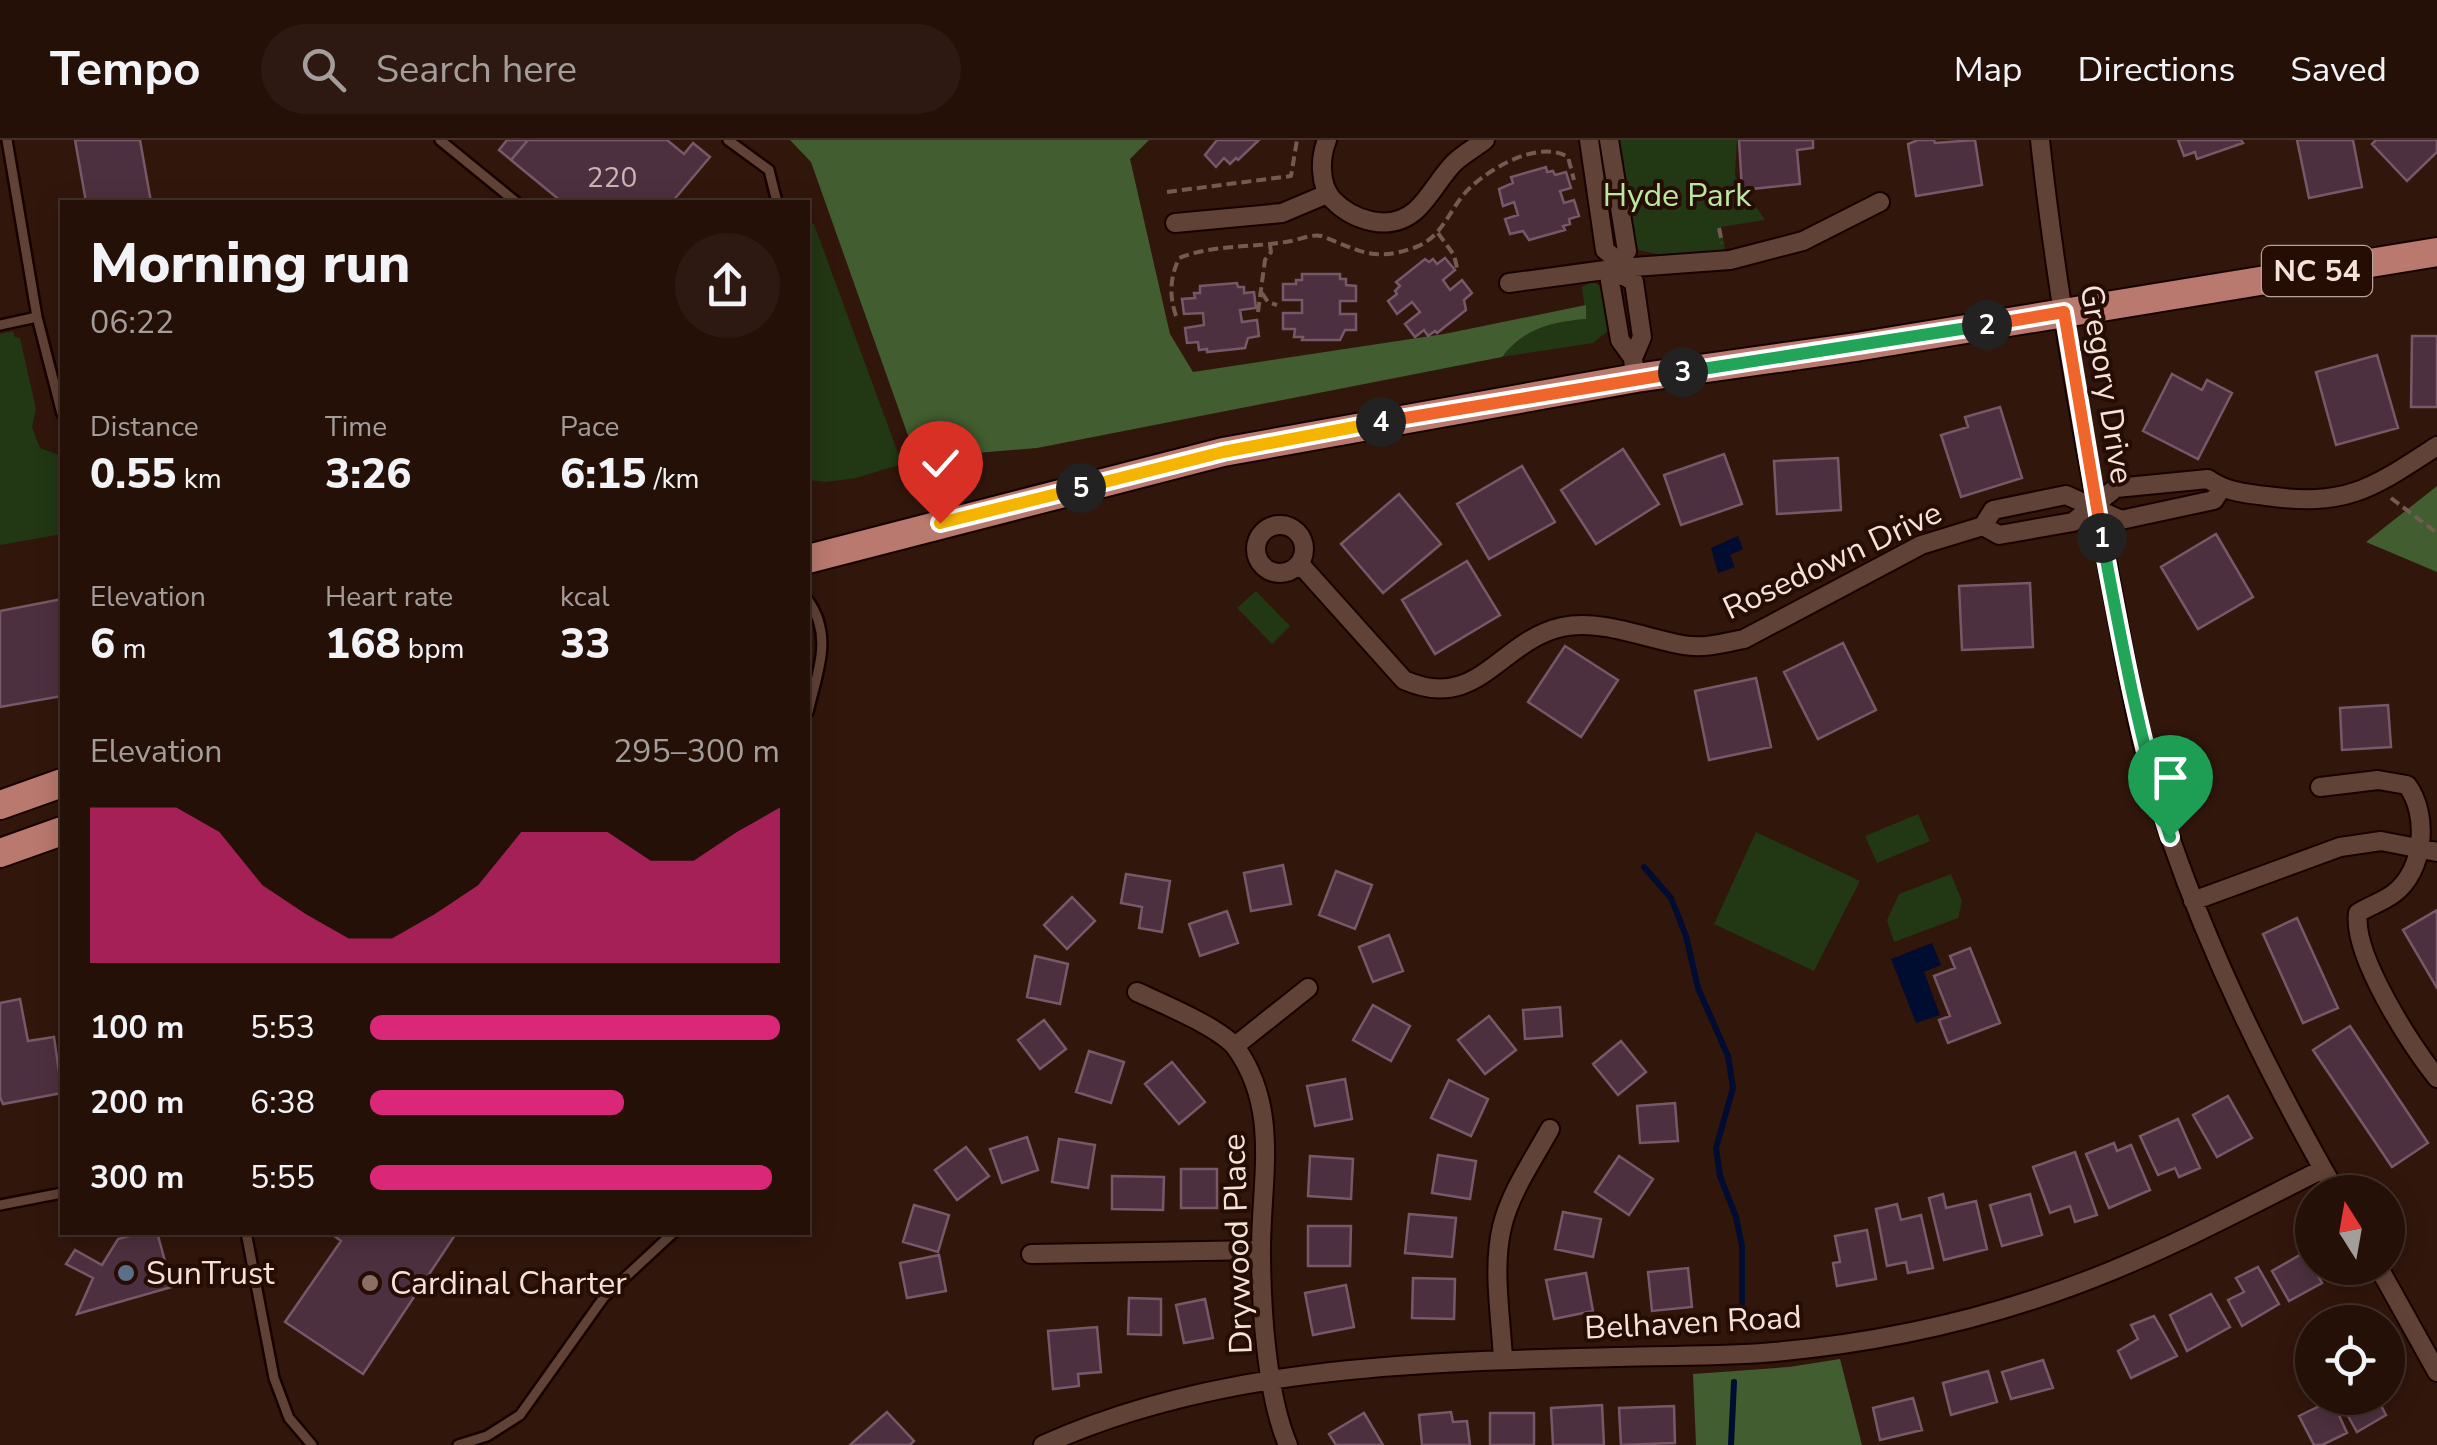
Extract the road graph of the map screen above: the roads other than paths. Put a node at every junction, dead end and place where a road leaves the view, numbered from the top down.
1 (7, 140) edge
2 (440, 140) edge
3 (728, 140) edge
4 (1327, 140) edge
5 (1486, 140) edge
6 (1588, 140) edge
7 (1609, 140) edge
8 (2040, 140) edge
9 (14, 179) junction
10 (0, 181) edge
11 (1328, 194) junction
12 (514, 200) edge
13 (776, 200) edge
14 (1880, 202) dead end
15 (1175, 223) dead end
16 (2437, 252) edge
17 (1620, 268) junction
18 (1509, 283) dead end
19 (2064, 312) junction
20 (37, 317) junction
21 (0, 325) edge
22 (1634, 368) junction
23 (60, 406) edge
24 (2437, 446) edge
25 (2221, 489) junction
26 (2096, 506) junction
27 (1983, 526) junction
28 (810, 558) edge
29 (1300, 564) dead end
30 (810, 603) edge
31 (810, 688) edge
32 (60, 784) edge
33 (2320, 787) dead end
34 (0, 805) edge
35 (60, 832) edge
36 (2428, 850) edge
37 (0, 853) edge
38 (2194, 901) junction
39 (1308, 988) dead end
40 (1137, 992) dead end
41 (1235, 1046) junction
42 (2437, 1078) edge
43 (1550, 1129) dead end
44 (2323, 1169) junction
45 (2326, 1175) edge
46 (60, 1193) edge
47 (0, 1205) edge
48 (247, 1235) edge
49 (671, 1235) edge
50 (1260, 1250) junction
51 (1031, 1254) dead end
52 (2388, 1285) edge
53 (1504, 1360) junction
54 (2437, 1372) edge
55 (1272, 1381) junction
56 (312, 1445) edge
57 (458, 1445) edge
58 (1042, 1445) edge
59 (1288, 1445) edge

1 - 9 lane
2 - 12 lane
3 - 13 lane
4 - 11 street
5 - 11 street
6 - 17 street
7 - 17 street
8 - 19 street, Gregory Drive
9 - 10 lane
9 - 20 lane
11 - 15 street
14 - 17 street
16 - 19 main road, NC 54
17 - 18 street
17 - 22 street
19 - 22 main road, NC 54
19 - 26 street, Gregory Drive
20 - 21 lane
20 - 23 lane
22 - 28 main road, NC 54
24 - 25 street
25 - 26 street
25 - 26 street
26 - 27 street, Rosedown Drive
26 - 27 street, Rosedown Drive
26 - 38 street, Gregory Drive
27 - 29 street, Rosedown Drive
30 - 31 lane
32 - 34 main road
33 - 36 street
35 - 37 main road
36 - 38 street
36 - 42 street
38 - 44 street, Gregory Drive
39 - 41 street
40 - 41 street
41 - 50 street, Drywood Place
43 - 53 street
44 - 45 street, Gregory Drive
44 - 53 street, Belhaven Road
46 - 47 lane
48 - 56 lane
49 - 57 lane
50 - 51 street
50 - 55 street, Drywood Place
52 - 54 street
53 - 55 street, Belhaven Road
55 - 58 street, Belhaven Road
55 - 59 street, Drywood Place

